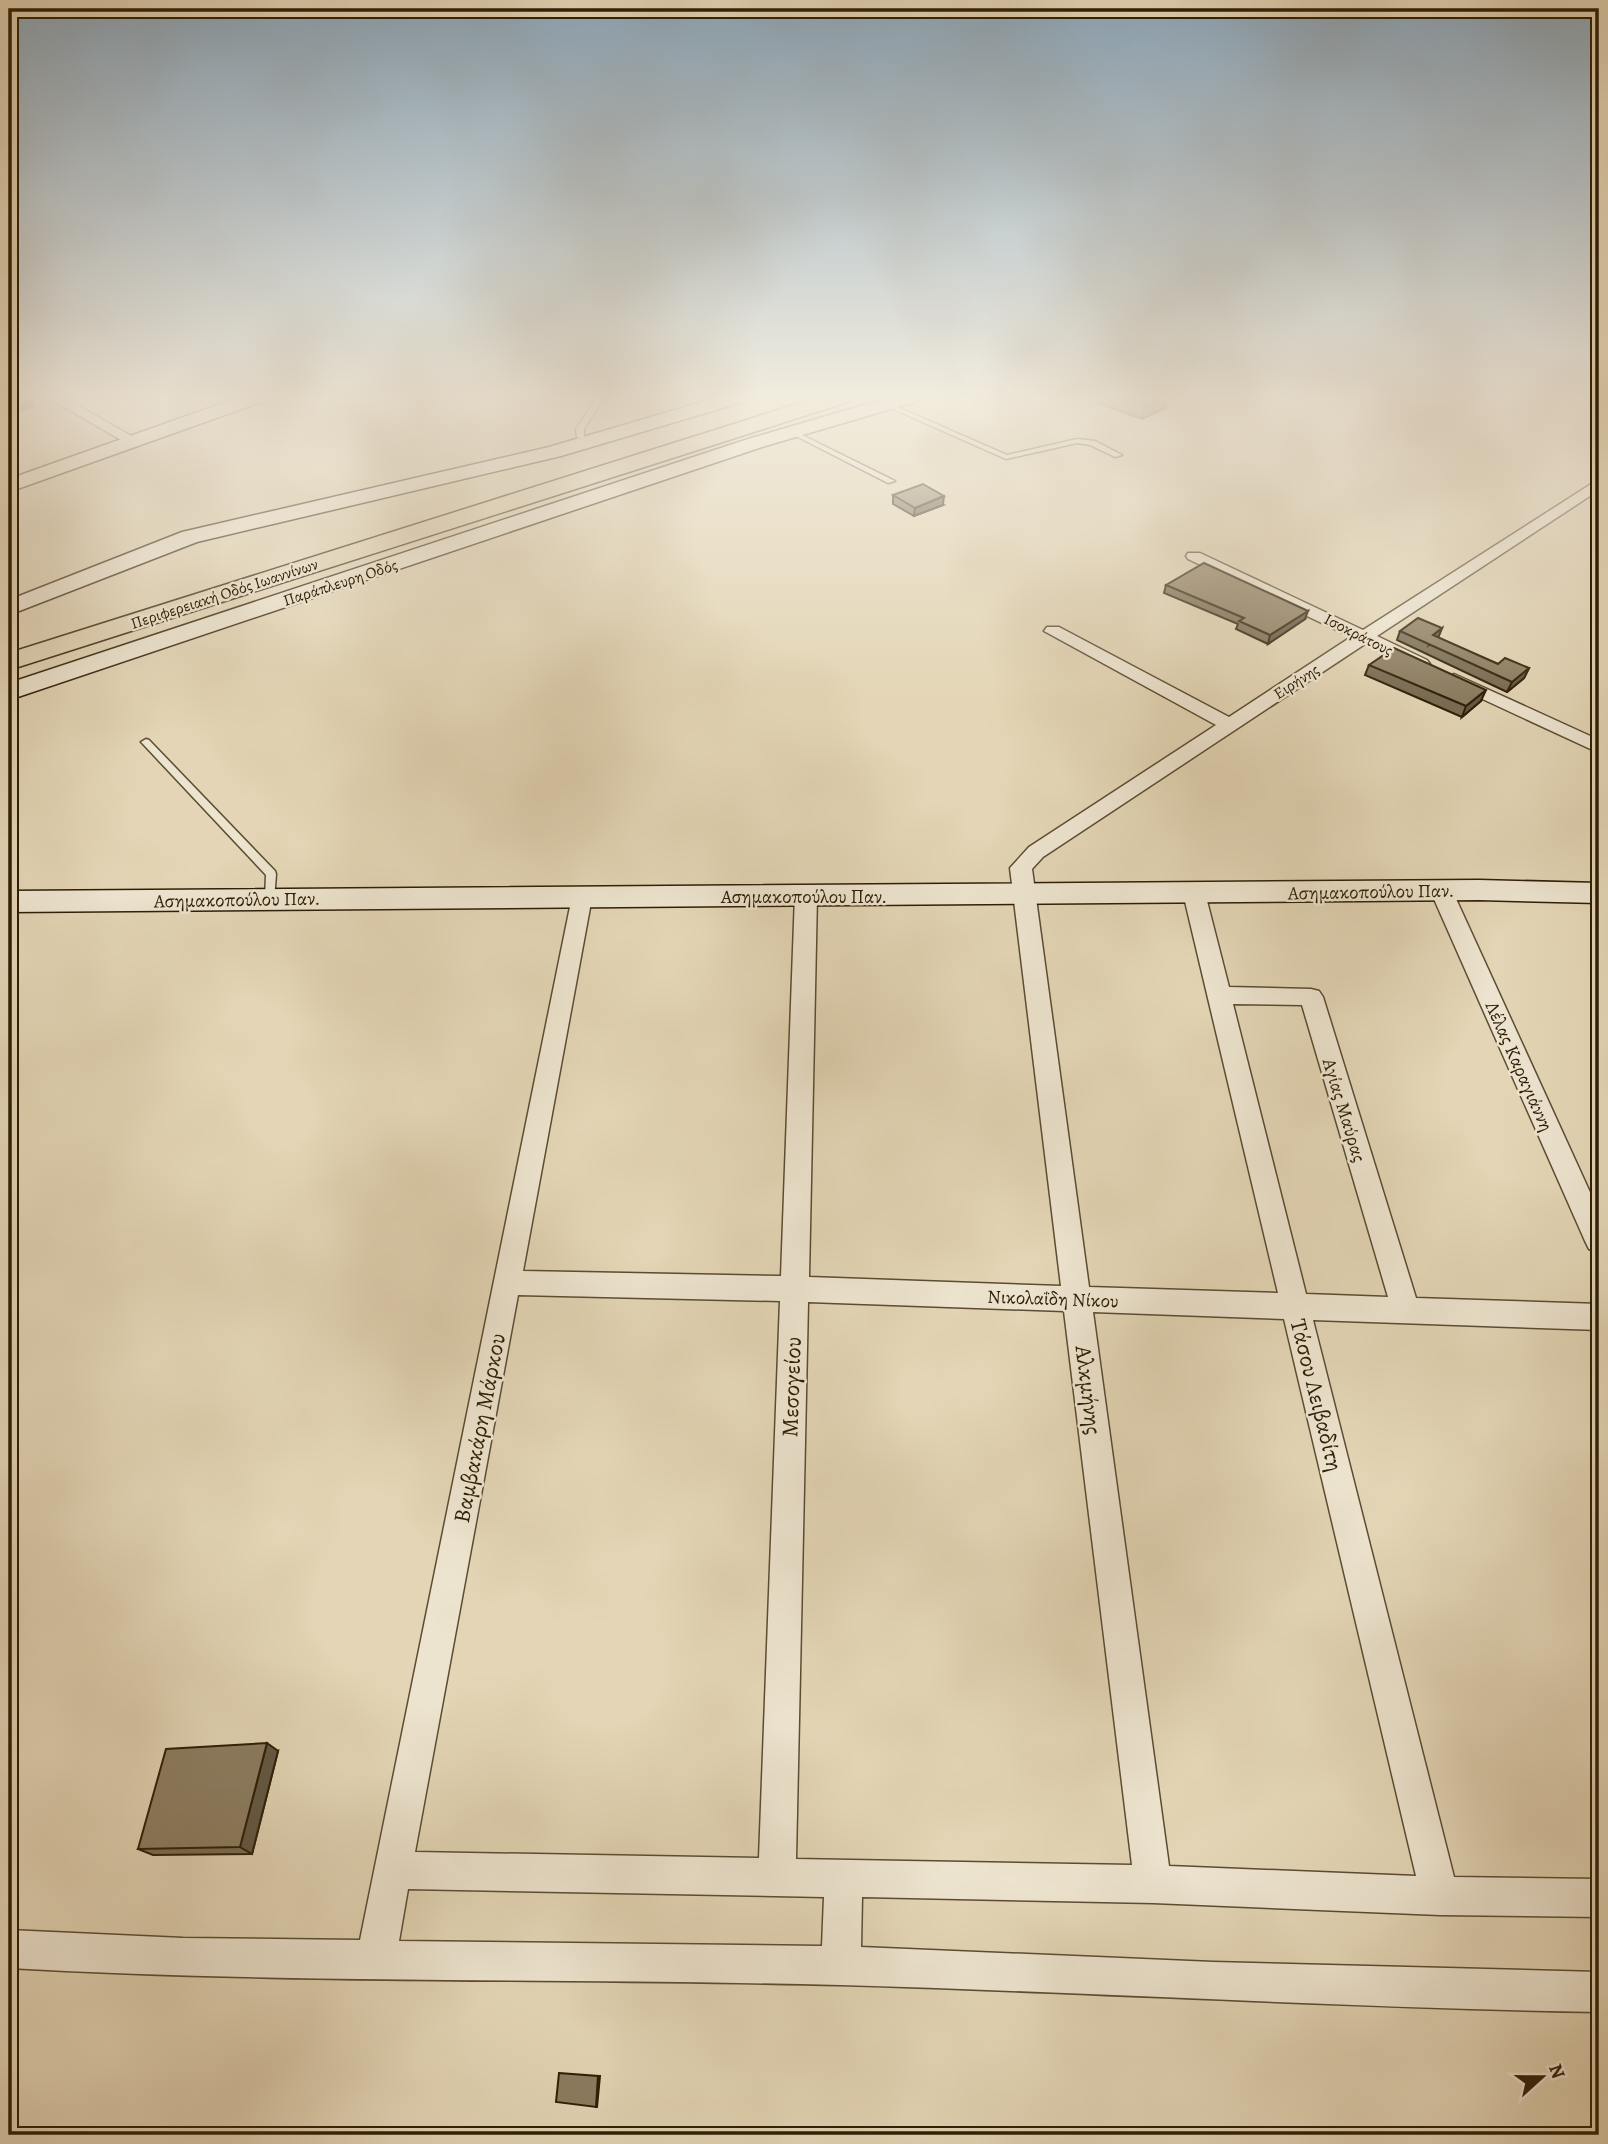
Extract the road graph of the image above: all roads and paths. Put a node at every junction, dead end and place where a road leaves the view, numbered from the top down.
1 (359, 497) edge
2 (526, 497) edge
3 (596, 497) edge
4 (1578, 497) edge
5 (1194, 556) dead end
6 (9, 608) edge
7 (1053, 631) dead end
8 (1365, 636) junction
9 (9, 662) edge
10 (9, 692) edge
11 (1229, 725) junction
12 (146, 742) dead end
13 (1599, 747) edge
14 (1441, 890) junction
15 (1194, 893) junction
16 (1599, 893) edge
17 (806, 895) junction
18 (1025, 895) junction
19 (581, 897) junction
20 (270, 898) junction
21 (9, 902) edge
22 (1219, 995) junction
23 (1599, 1241) edge
24 (506, 1283) junction
25 (793, 1289) junction
26 (1078, 1299) junction
27 (1296, 1307) junction
28 (1406, 1311) junction
29 (1599, 1317) edge
30 (393, 1870) junction
31 (777, 1878) junction
32 (843, 1879) junction
33 (1153, 1884) junction
34 (1440, 1896) junction
35 (1599, 1898) edge
36 (9, 1949) edge
37 (376, 1959) junction
38 (841, 1966) junction
39 (1599, 1992) edge

1 - 6 street
2 - 9 highway, Περιφερειακή Οδός Ιωαννίνων
3 - 10 street, Παράπλευρη Οδός
4 - 8 street, Ειρήνης
5 - 8 street, Ισοκράτους
7 - 11 street
8 - 11 street, Ειρήνης
8 - 13 street, Ισοκράτους
11 - 18 street, Ειρήνης
12 - 20 lane
14 - 15 street, Ασημακοπούλου Παν.
14 - 16 street, Ασημακοπούλου Παν.
14 - 23 street, Λέλας Καραγιάννη
15 - 18 street, Ασημακοπούλου Παν.
15 - 22 street, Τάσου Λειβαδίτη
17 - 18 street, Ασημακοπούλου Παν.
17 - 19 street, Ασημακοπούλου Παν.
17 - 25 street, Μεσογείου
18 - 26 street, Αλκμήνης
19 - 20 street, Ασημακοπούλου Παν.
19 - 24 street, Βαμβακάρη Μάρκου
20 - 21 street, Ασημακοπούλου Παν.
22 - 27 street, Τάσου Λειβαδίτη
22 - 28 street, Αγίας Μαύρας
24 - 25 street, Νικολαΐδη Νίκου
24 - 30 street, Βαμβακάρη Μάρκου
25 - 26 street, Νικολαΐδη Νίκου
25 - 31 street, Μεσογείου
26 - 27 street, Νικολαΐδη Νίκου
26 - 33 street, Αλκμήνης
27 - 28 street, Νικολαΐδη Νίκου
27 - 34 street, Τάσου Λειβαδίτη
28 - 29 street, Νικολαΐδη Νίκου
30 - 31 street
30 - 37 street, Βαμβακάρη Μάρκου
31 - 32 street
32 - 33 street
32 - 38 street
33 - 34 street
34 - 35 street
36 - 37 street
37 - 38 street
38 - 39 street

